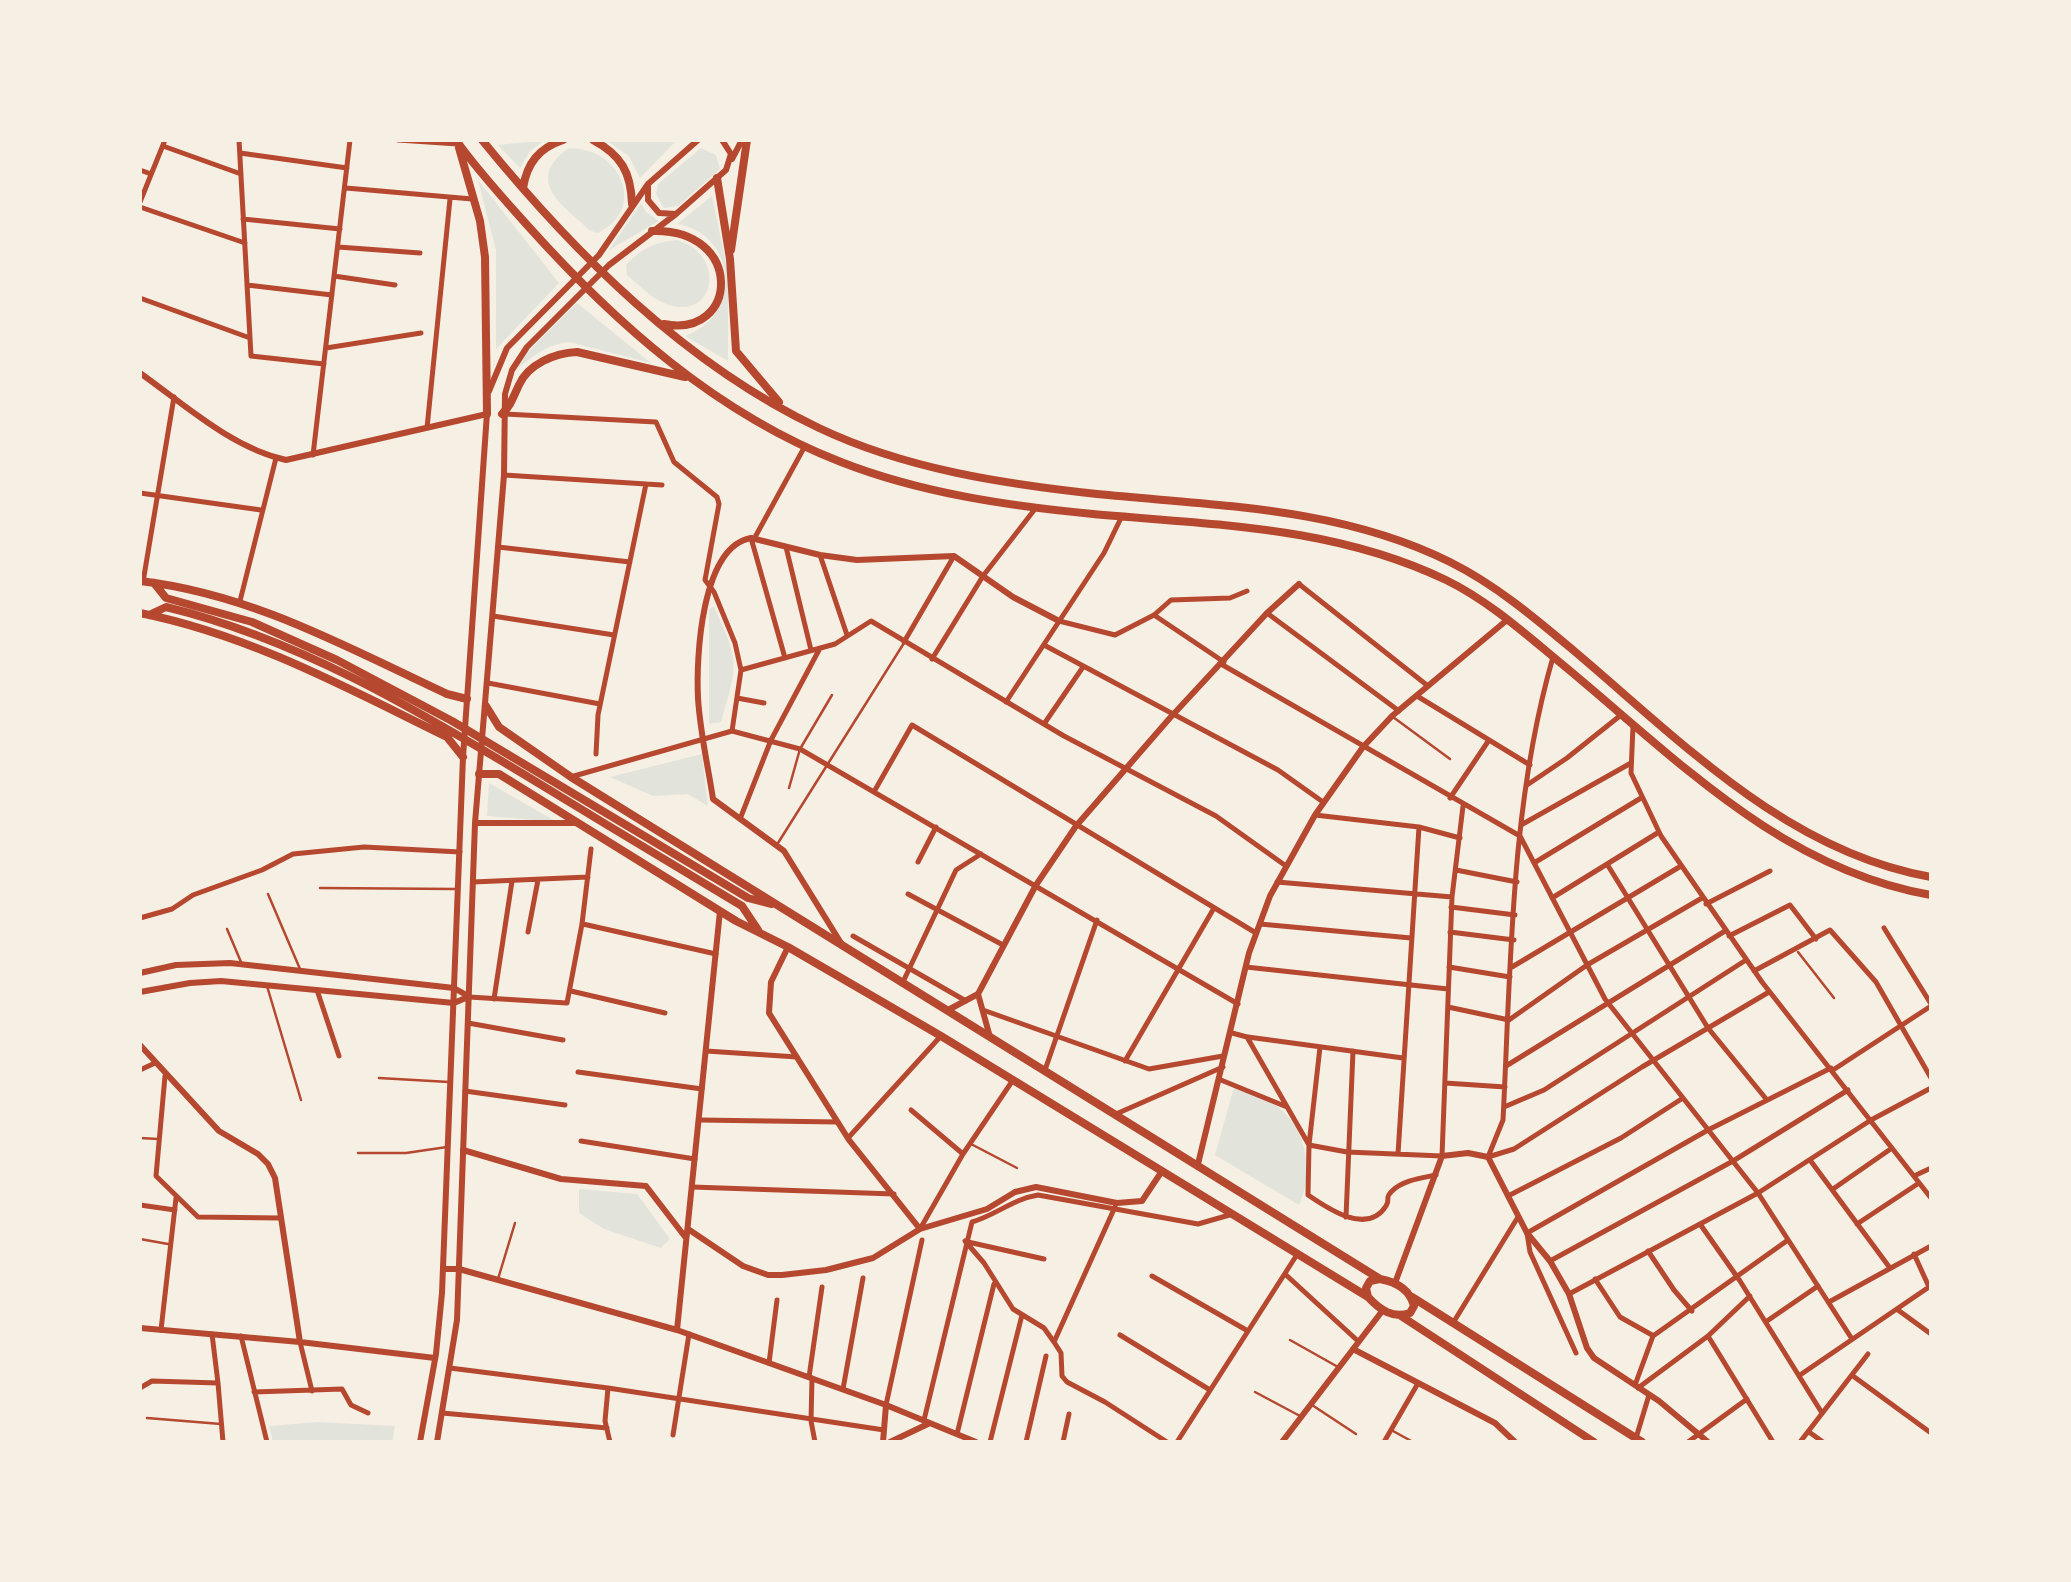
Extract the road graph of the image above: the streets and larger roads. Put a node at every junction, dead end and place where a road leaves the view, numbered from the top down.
1 (239, 140) edge
2 (350, 140) edge
3 (398, 140) edge
4 (482, 140) edge
5 (563, 140) edge
6 (593, 140) edge
7 (698, 140) edge
8 (722, 140) edge
9 (745, 140) edge
10 (457, 142) edge
11 (164, 143) edge
12 (240, 153) junction
13 (731, 160) junction
14 (347, 168) junction
15 (140, 170) edge
16 (151, 174) junction
17 (241, 174) junction
18 (717, 178) junction
19 (648, 184) junction
20 (345, 188) junction
21 (522, 188) junction
22 (450, 199) junction
23 (472, 199) junction
24 (632, 204) junction
25 (140, 205) edge
26 (676, 214) junction
27 (243, 219) junction
28 (340, 229) junction
29 (652, 231) junction
30 (244, 244) junction
31 (338, 247) junction
32 (420, 253) dead end
33 (730, 259) junction
34 (334, 276) junction
35 (396, 285) dead end
36 (247, 286) junction
37 (332, 296) junction
38 (140, 298) edge
39 (656, 320) junction
40 (421, 333) dead end
41 (250, 338) junction
42 (326, 348) junction
43 (324, 364) junction
44 (140, 373) edge
45 (692, 378) junction
46 (174, 397) junction
47 (786, 410) junction
48 (487, 414) junction
49 (502, 414) junction
50 (426, 428) junction
51 (805, 446) junction
52 (313, 454) junction
53 (276, 458) junction
54 (504, 474) junction
55 (646, 484) junction
56 (662, 485) dead end
57 (140, 492) edge
58 (159, 495) junction
59 (1036, 507) junction
60 (261, 510) junction
61 (1122, 516) junction
62 (753, 539) junction
63 (786, 546) junction
64 (498, 547) junction
65 (477, 555) junction
66 (820, 556) junction
67 (954, 556) junction
68 (498, 557) junction
69 (630, 562) junction
70 (983, 576) junction
71 (142, 582) edge
72 (154, 583) junction
73 (1299, 584) joint
74 (708, 589) junction
75 (1247, 590) dead end
76 (474, 596) junction
77 (494, 598) junction
78 (166, 602) junction
79 (240, 602) junction
80 (1267, 613) junction
81 (144, 614) edge
82 (1154, 615) junction
83 (493, 616) junction
84 (1508, 620) junction
85 (1059, 621) junction
86 (614, 635) junction
87 (847, 635) junction
88 (904, 642) junction
89 (1044, 645) junction
90 (820, 647) junction
91 (811, 650) junction
92 (1553, 656) junction
93 (785, 658) junction
94 (932, 659) junction
95 (1222, 663) junction
96 (1083, 667) junction
97 (741, 670) junction
98 (488, 683) junction
99 (1428, 686) junction
100 (1416, 696) junction
101 (737, 698) junction
102 (467, 699) junction
103 (1006, 702) junction
104 (764, 703) dead end
105 (600, 704) junction
106 (486, 706) junction
107 (1395, 714) junction
108 (1622, 714) junction
109 (1173, 715) junction
110 (1633, 723) junction
111 (1044, 724) junction
112 (732, 731) junction
113 (465, 734) junction
114 (704, 738) junction
115 (771, 740) junction
116 (1489, 740) junction
117 (482, 744) junction
118 (1363, 747) junction
119 (596, 754) dead end
120 (463, 756) junction
121 (1631, 763) junction
122 (1530, 765) junction
123 (1126, 768) junction
124 (479, 774) junction
125 (571, 777) junction
126 (1527, 785) junction
127 (874, 792) junction
128 (1450, 798) junction
129 (1642, 798) junction
130 (462, 799) junction
131 (477, 800) junction
132 (1323, 802) junction
133 (1463, 806) junction
134 (1315, 815) junction
135 (740, 819) junction
136 (578, 823) junction
137 (475, 824) junction
138 (1521, 825) junction
139 (1076, 826) junction
140 (936, 828) junction
141 (1419, 828) junction
142 (1659, 832) junction
143 (1520, 836) junction
144 (1460, 838) junction
145 (591, 849) dead end
146 (460, 852) junction
147 (981, 854) junction
148 (918, 862) dead end
149 (1534, 863) junction
150 (1606, 864) junction
151 (1286, 866) junction
152 (1681, 866) junction
153 (1455, 870) junction
154 (1770, 871) dead end
155 (588, 877) junction
156 (1931, 877) edge
157 (538, 880) junction
158 (512, 881) junction
159 (473, 882) junction
160 (1277, 882) junction
161 (1517, 882) junction
162 (1036, 886) junction
163 (908, 894) dead end
164 (1414, 894) junction
165 (1931, 895) edge
166 (1452, 898) junction
167 (1552, 898) junction
168 (1628, 898) junction
169 (1704, 901) junction
170 (775, 905) junction
171 (1452, 907) junction
172 (937, 908) junction
173 (1214, 908) junction
174 (720, 911) junction
175 (1515, 914) junction
176 (140, 918) edge
177 (1096, 920) junction
178 (582, 924) junction
179 (1260, 924) junction
180 (1884, 928) dead end
181 (758, 930) junction
182 (1646, 931) junction
183 (528, 932) dead end
184 (1450, 932) junction
185 (1256, 933) junction
186 (1727, 933) junction
187 (1571, 934) junction
188 (853, 936) dead end
189 (1411, 938) junction
190 (1514, 940) junction
191 (1816, 940) junction
192 (1003, 945) junction
193 (788, 947) junction
194 (844, 948) junction
195 (716, 954) junction
196 (1746, 960) junction
197 (455, 962) junction
198 (470, 963) junction
199 (1587, 964) junction
200 (1668, 966) junction
201 (1246, 967) junction
202 (1449, 967) junction
203 (1512, 967) junction
204 (1180, 968) junction
205 (910, 970) junction
206 (1754, 972) junction
207 (140, 973) edge
208 (1512, 977) junction
209 (1408, 984) junction
210 (901, 985) junction
211 (454, 988) junction
212 (1448, 988) junction
213 (317, 990) junction
214 (571, 991) junction
215 (140, 992) edge
216 (1769, 992) junction
217 (978, 994) junction
218 (1688, 996) junction
219 (469, 997) junction
220 (494, 999) junction
221 (966, 1001) junction
222 (1609, 1003) junction
223 (454, 1004) junction
224 (1238, 1004) junction
225 (1931, 1005) edge
226 (1448, 1008) junction
227 (948, 1010) junction
228 (983, 1010) junction
229 (665, 1013) dead end
230 (1509, 1020) junction
231 (453, 1022) junction
232 (468, 1023) junction
233 (1900, 1026) junction
234 (1708, 1028) junction
235 (1232, 1034) junction
236 (1633, 1034) junction
237 (941, 1036) junction
238 (990, 1036) junction
239 (1247, 1036) junction
240 (1057, 1037) junction
241 (563, 1040) dead end
242 (140, 1045) edge
243 (1320, 1047) junction
244 (706, 1051) junction
245 (1353, 1051) junction
246 (339, 1056) dead end
247 (1226, 1056) junction
248 (797, 1057) junction
249 (1403, 1058) junction
250 (1654, 1060) junction
251 (1125, 1061) junction
252 (155, 1063) junction
253 (1224, 1066) junction
254 (1506, 1066) junction
255 (1832, 1069) junction
256 (140, 1070) edge
257 (1046, 1070) junction
258 (578, 1072) dead end
259 (166, 1076) junction
260 (1931, 1078) edge
261 (1013, 1080) junction
262 (1220, 1080) junction
263 (1445, 1083) junction
264 (1505, 1088) junction
265 (1931, 1088) edge
266 (702, 1089) junction
267 (1848, 1090) junction
268 (465, 1091) junction
269 (1683, 1098) junction
270 (1767, 1100) junction
271 (566, 1105) dead end
272 (1287, 1107) junction
273 (1504, 1107) junction
274 (911, 1110) dead end
275 (1116, 1114) junction
276 (699, 1120) junction
277 (1871, 1120) junction
278 (838, 1122) junction
279 (1708, 1130) junction
280 (848, 1138) junction
281 (581, 1141) dead end
282 (1309, 1145) junction
283 (1892, 1148) junction
284 (463, 1150) junction
285 (1347, 1152) junction
286 (963, 1154) junction
287 (1398, 1154) junction
288 (1442, 1156) junction
289 (1488, 1156) junction
290 (695, 1159) junction
291 (1810, 1160) junction
292 (1733, 1162) junction
293 (1198, 1164) junction
294 (1931, 1168) edge
295 (1162, 1171) junction
296 (1436, 1175) junction
297 (1916, 1180) junction
298 (692, 1187) junction
299 (1832, 1190) junction
300 (1758, 1193) junction
301 (896, 1194) junction
302 (176, 1196) junction
303 (1508, 1196) junction
304 (1931, 1198) edge
305 (140, 1205) edge
306 (1115, 1206) junction
307 (175, 1210) junction
308 (1233, 1214) junction
309 (1346, 1217) junction
310 (1518, 1217) junction
311 (282, 1218) junction
312 (1700, 1224) junction
313 (1857, 1224) junction
314 (920, 1229) junction
315 (1527, 1233) junction
316 (687, 1234) junction
317 (922, 1240) dead end
318 (1788, 1240) junction
319 (966, 1241) junction
320 (1931, 1246) edge
321 (1648, 1251) junction
322 (1298, 1253) junction
323 (1914, 1254) junction
324 (1044, 1259) dead end
325 (1550, 1261) junction
326 (1890, 1268) junction
327 (444, 1269) junction
328 (459, 1270) junction
329 (1285, 1274) junction
330 (1736, 1274) junction
331 (1152, 1276) dead end
332 (863, 1278) dead end
333 (1380, 1278) junction
334 (1595, 1279) junction
335 (995, 1282) junction
336 (1394, 1283) junction
337 (1818, 1286) junction
338 (822, 1287) dead end
339 (1930, 1288) edge
340 (1569, 1294) junction
341 (1750, 1296) junction
342 (1412, 1297) junction
343 (1368, 1298) junction
344 (777, 1300) dead end
345 (1829, 1302) junction
346 (1384, 1310) junction
347 (1692, 1310) junction
348 (1898, 1310) junction
349 (1022, 1315) junction
350 (1400, 1316) junction
351 (1766, 1321) junction
352 (1454, 1323) junction
353 (140, 1328) edge
354 (161, 1330) junction
355 (677, 1330) junction
356 (1248, 1332) junction
357 (212, 1334) junction
358 (689, 1334) junction
359 (1120, 1334) dead end
360 (1931, 1334) edge
361 (241, 1336) junction
362 (1653, 1336) junction
363 (1708, 1336) junction
364 (1852, 1339) junction
365 (300, 1342) junction
366 (1054, 1342) junction
367 (1359, 1342) junction
368 (1353, 1349) junction
369 (1576, 1353) dead end
370 (1868, 1354) dead end
371 (1046, 1356) dead end
372 (435, 1358) junction
373 (769, 1363) junction
374 (450, 1368) junction
375 (1800, 1375) junction
376 (1852, 1375) junction
377 (810, 1378) junction
378 (218, 1383) junction
379 (1417, 1385) junction
380 (1636, 1387) junction
381 (140, 1388) edge
382 (608, 1388) junction
383 (843, 1389) junction
384 (1210, 1390) junction
385 (312, 1391) junction
386 (254, 1392) junction
387 (1649, 1395) junction
388 (677, 1399) junction
389 (1747, 1400) junction
390 (886, 1405) junction
391 (368, 1413) dead end
392 (442, 1413) junction
393 (1822, 1413) junction
394 (1069, 1414) dead end
395 (811, 1421) junction
396 (927, 1422) junction
397 (607, 1428) junction
398 (884, 1430) junction
399 (1808, 1431) junction
400 (1931, 1432) edge
401 (956, 1434) junction
402 (672, 1435) dead end
403 (1699, 1435) junction
404 (1639, 1440) edge
405 (222, 1442) edge
406 (267, 1442) edge
407 (420, 1442) edge
408 (437, 1442) edge
409 (610, 1442) edge
410 (815, 1442) edge
411 (882, 1442) edge
412 (890, 1442) edge
413 (976, 1442) edge
414 (990, 1442) edge
415 (1026, 1442) edge
416 (1063, 1442) edge
417 (1168, 1442) edge
418 (1177, 1442) edge
419 (1282, 1442) edge
420 (1384, 1442) edge
421 (1515, 1442) edge
422 (1594, 1442) edge
423 (1688, 1442) edge
424 (1708, 1442) edge
425 (1772, 1442) edge
426 (1800, 1442) edge
427 (1823, 1442) edge

1 - 12 street
2 - 14 street
3 - 10 street
4 - 21 main road
5 - 21 main road
6 - 24 main road
7 - 19 street
8 - 13 street
9 - 13 street
9 - 33 main road
10 - 23 main road
10 - 45 main road
11 - 16 street
11 - 17 street
12 - 14 street
12 - 17 street
13 - 18 street
14 - 20 street
15 - 16 street
16 - 25 street
17 - 27 street
18 - 26 street
18 - 33 main road
19 - 24 street
19 - 26 street
20 - 22 street
20 - 28 street
21 - 39 main road
22 - 23 street
22 - 50 street
23 - 48 main road
24 - 48 street
25 - 30 street
26 - 29 street
27 - 28 street
27 - 30 street
28 - 31 street
29 - 39 main road
29 - 49 street
30 - 36 street
31 - 32 street
31 - 34 street
33 - 47 main road
34 - 35 street
34 - 37 street
36 - 37 street
36 - 41 street
37 - 42 street
38 - 41 street
39 - 47 main road
40 - 42 street
41 - 43 street
42 - 43 street
43 - 52 street
44 - 46 street
45 - 49 main road
45 - 51 main road
46 - 53 street
46 - 58 street
47 - 156 main road
48 - 50 street
48 - 65 street
49 - 54 street
49 - 74 street
50 - 52 street
51 - 59 main road
51 - 62 street
52 - 53 street
53 - 60 street
54 - 55 street
54 - 64 street
55 - 56 street
55 - 69 street
57 - 58 street
58 - 60 street
58 - 71 street
59 - 61 main road
59 - 70 street
60 - 79 street
61 - 84 main road
61 - 85 street
62 - 63 street
62 - 74 street
62 - 93 street
63 - 66 street
63 - 91 street
64 - 68 street
64 - 69 street
65 - 68 street
65 - 76 street
66 - 67 street
66 - 87 street
67 - 70 street
67 - 88 street
68 - 77 street
69 - 86 street
70 - 85 street
70 - 94 street
71 - 72 main road
72 - 78 main road
72 - 79 main road
73 - 80 street
73 - 99 street
74 - 97 street
74 - 114 street
75 - 82 street
76 - 77 street
76 - 102 street
77 - 83 street
78 - 81 main road
78 - 170 main road
78 - 181 main road
79 - 102 main road
80 - 95 street
80 - 107 street
81 - 120 main road
82 - 85 street
82 - 95 street
83 - 86 street
83 - 98 street
84 - 92 main road
84 - 99 street
85 - 89 street
86 - 105 street
87 - 88 street
87 - 90 street
88 - 94 street
89 - 96 street
89 - 103 street
90 - 91 street
90 - 115 street
91 - 93 street
92 - 108 main road
92 - 122 street
93 - 97 street
94 - 103 street
95 - 109 street
95 - 118 street
96 - 109 street
96 - 111 street
97 - 101 street
98 - 105 street
98 - 106 street
99 - 100 street
100 - 107 street
100 - 116 street
101 - 104 street
101 - 112 street
102 - 113 street
103 - 111 street
105 - 119 street
106 - 117 street
106 - 125 main road
107 - 118 street
108 - 110 main road
108 - 126 street
109 - 123 street
109 - 132 street
110 - 121 street
110 - 165 main road
111 - 123 street
112 - 114 street
112 - 115 street
113 - 117 street
113 - 120 street
114 - 125 street
114 - 135 street
115 - 127 street
115 - 135 street
116 - 122 street
116 - 128 street
117 - 124 street
118 - 128 street
118 - 132 street
120 - 130 street
121 - 129 street
121 - 138 street
122 - 126 street
123 - 139 street
123 - 151 street
124 - 131 street
124 - 136 main road
125 - 170 main road
126 - 138 street
127 - 139 street
127 - 140 street
128 - 133 street
129 - 142 street
129 - 149 street
130 - 131 street
130 - 146 street
131 - 137 street
132 - 134 street
133 - 143 street
133 - 144 street
134 - 141 street
134 - 151 street
135 - 194 street
136 - 137 street
136 - 174 main road
137 - 159 street
138 - 143 street
139 - 162 street
139 - 173 street
140 - 147 street
140 - 148 street
141 - 144 street
141 - 164 street
142 - 150 street
142 - 152 street
143 - 149 street
143 - 161 street
144 - 153 street
145 - 155 street
146 - 176 street
146 - 197 street
147 - 162 street
147 - 172 street
149 - 167 street
150 - 167 street
150 - 168 street
151 - 160 street
152 - 168 street
152 - 169 street
153 - 161 street
153 - 166 street
154 - 169 street
155 - 157 street
155 - 178 street
157 - 158 street
157 - 183 street
158 - 159 street
158 - 220 street
159 - 198 street
160 - 164 street
160 - 179 street
161 - 175 street
162 - 177 street
162 - 192 street
163 - 172 street
164 - 166 street
164 - 189 street
166 - 171 street
167 - 187 street
168 - 182 street
168 - 187 street
169 - 182 street
169 - 186 street
170 - 194 main road
171 - 175 street
171 - 184 street
172 - 192 street
172 - 205 street
173 - 185 street
173 - 204 street
174 - 181 main road
174 - 195 street
175 - 190 street
177 - 204 street
177 - 240 street
178 - 195 street
178 - 214 street
179 - 185 street
179 - 189 street
180 - 225 street
181 - 193 main road
182 - 199 street
182 - 200 street
184 - 190 street
184 - 202 street
185 - 201 street
186 - 191 street
186 - 196 street
186 - 200 street
187 - 199 street
187 - 203 street
188 - 205 street
189 - 209 street
190 - 203 street
191 - 206 street
191 - 233 street
192 - 217 street
193 - 237 main road
193 - 248 street
194 - 210 main road
195 - 244 street
196 - 206 street
196 - 218 street
197 - 198 street
197 - 211 street
198 - 219 street
199 - 222 street
199 - 230 street
200 - 218 street
200 - 222 street
201 - 209 street
201 - 224 street
202 - 208 street
202 - 212 street
203 - 208 street
204 - 224 street
204 - 251 street
205 - 210 street
205 - 221 street
206 - 216 street
207 - 211 street
208 - 230 street
209 - 212 street
209 - 249 street
210 - 227 main road
211 - 219 street
211 - 223 street
212 - 226 street
213 - 215 street
213 - 223 street
213 - 246 street
214 - 220 street
214 - 229 street
216 - 234 street
216 - 255 street
217 - 221 street
217 - 228 street
218 - 234 street
218 - 236 street
219 - 220 street
219 - 223 street
219 - 232 street
221 - 227 street
222 - 236 street
222 - 254 street
223 - 231 street
224 - 235 street
225 - 233 street
226 - 230 street
226 - 263 street
227 - 238 main road
228 - 238 street
228 - 240 street
230 - 254 street
231 - 232 street
231 - 327 street
232 - 241 street
232 - 268 street
233 - 255 street
233 - 260 street
234 - 250 street
234 - 270 street
235 - 239 street
235 - 247 street
236 - 250 street
236 - 273 street
237 - 261 main road
237 - 280 street
238 - 257 main road
239 - 243 street
239 - 272 street
240 - 251 street
240 - 257 street
242 - 252 street
243 - 245 street
243 - 282 street
244 - 248 street
244 - 266 street
245 - 249 street
245 - 285 street
247 - 251 street
247 - 253 street
248 - 278 street
249 - 287 street
250 - 269 street
250 - 289 street
252 - 256 street
252 - 259 street
253 - 262 street
253 - 275 street
254 - 264 street
255 - 267 street
255 - 270 street
257 - 275 main road
258 - 266 street
259 - 302 street
259 - 311 street
261 - 286 street
261 - 295 main road
262 - 272 street
262 - 293 street
263 - 264 street
263 - 288 street
264 - 273 street
265 - 277 street
266 - 276 street
267 - 277 street
267 - 292 street
268 - 271 street
268 - 284 street
269 - 279 street
269 - 303 street
270 - 279 street
272 - 282 street
273 - 289 street
274 - 286 street
275 - 293 main road
276 - 278 street
276 - 290 street
277 - 283 street
277 - 291 street
278 - 280 street
279 - 292 street
279 - 315 street
280 - 301 street
281 - 290 street
282 - 285 street
282 - 309 street
283 - 297 street
283 - 299 street
284 - 316 street
284 - 328 street
285 - 287 street
285 - 309 street
286 - 314 street
287 - 288 street
288 - 289 street
288 - 296 street
289 - 303 street
290 - 298 street
291 - 299 street
291 - 300 street
292 - 300 street
292 - 325 street
293 - 333 main road
294 - 297 street
295 - 306 street
295 - 308 main road
296 - 309 street
296 - 336 street
297 - 304 street
297 - 313 street
298 - 301 street
298 - 316 street
299 - 313 street
300 - 312 street
300 - 318 street
301 - 314 street
302 - 307 street
302 - 311 street
303 - 310 street
305 - 307 street
306 - 308 street
306 - 314 street
306 - 319 street
306 - 366 street
307 - 354 street
308 - 322 main road
310 - 315 street
310 - 352 street
311 - 365 street
312 - 321 street
312 - 330 street
313 - 326 street
314 - 316 street
315 - 325 street
315 - 369 street
316 - 355 street
317 - 390 street
318 - 330 street
318 - 337 street
319 - 324 street
319 - 335 street
319 - 396 street
320 - 323 street
321 - 334 street
321 - 347 street
322 - 329 street
322 - 343 main road
323 - 326 street
323 - 339 street
325 - 340 street
326 - 345 street
327 - 328 street
327 - 372 street
328 - 355 street
328 - 374 street
329 - 356 street
329 - 367 street
330 - 341 street
330 - 347 street
331 - 356 street
332 - 383 street
333 - 336 main road
333 - 343 main road
334 - 340 street
334 - 362 street
335 - 349 street
335 - 401 street
336 - 342 main road
337 - 345 street
337 - 351 street
338 - 377 street
339 - 348 street
340 - 380 street
341 - 351 street
341 - 363 street
342 - 350 main road
342 - 352 main road
343 - 346 main road
344 - 373 street
345 - 364 street
346 - 350 main road
346 - 367 street
347 - 362 street
348 - 360 street
348 - 364 street
349 - 366 street
349 - 414 street
350 - 422 main road
351 - 375 street
352 - 404 main road
353 - 354 street
354 - 357 street
355 - 358 street
356 - 384 street
357 - 361 street
357 - 378 street
358 - 373 street
358 - 388 street
359 - 384 street
361 - 365 street
361 - 386 street
362 - 380 street
363 - 380 street
363 - 389 street
364 - 375 street
365 - 372 street
365 - 385 street
366 - 417 street
367 - 368 street
368 - 379 street
368 - 419 street
370 - 376 street
371 - 415 street
372 - 407 street
373 - 377 street
374 - 382 street
374 - 392 street
375 - 393 street
376 - 393 street
376 - 400 street
377 - 383 street
377 - 395 street
378 - 381 street
378 - 405 street
379 - 420 street
379 - 421 street
380 - 387 street
382 - 388 street
382 - 397 street
383 - 390 street
384 - 418 street
385 - 386 street
385 - 391 street
386 - 406 street
387 - 403 street
387 - 404 street
388 - 395 street
388 - 402 street
389 - 403 street
389 - 425 street
390 - 396 street
390 - 398 street
392 - 397 street
392 - 408 street
393 - 399 street
394 - 416 street
395 - 398 street
395 - 410 street
396 - 401 street
396 - 412 street
397 - 409 street
398 - 411 street
399 - 426 street
399 - 427 street
401 - 413 street
403 - 423 street
403 - 424 street

